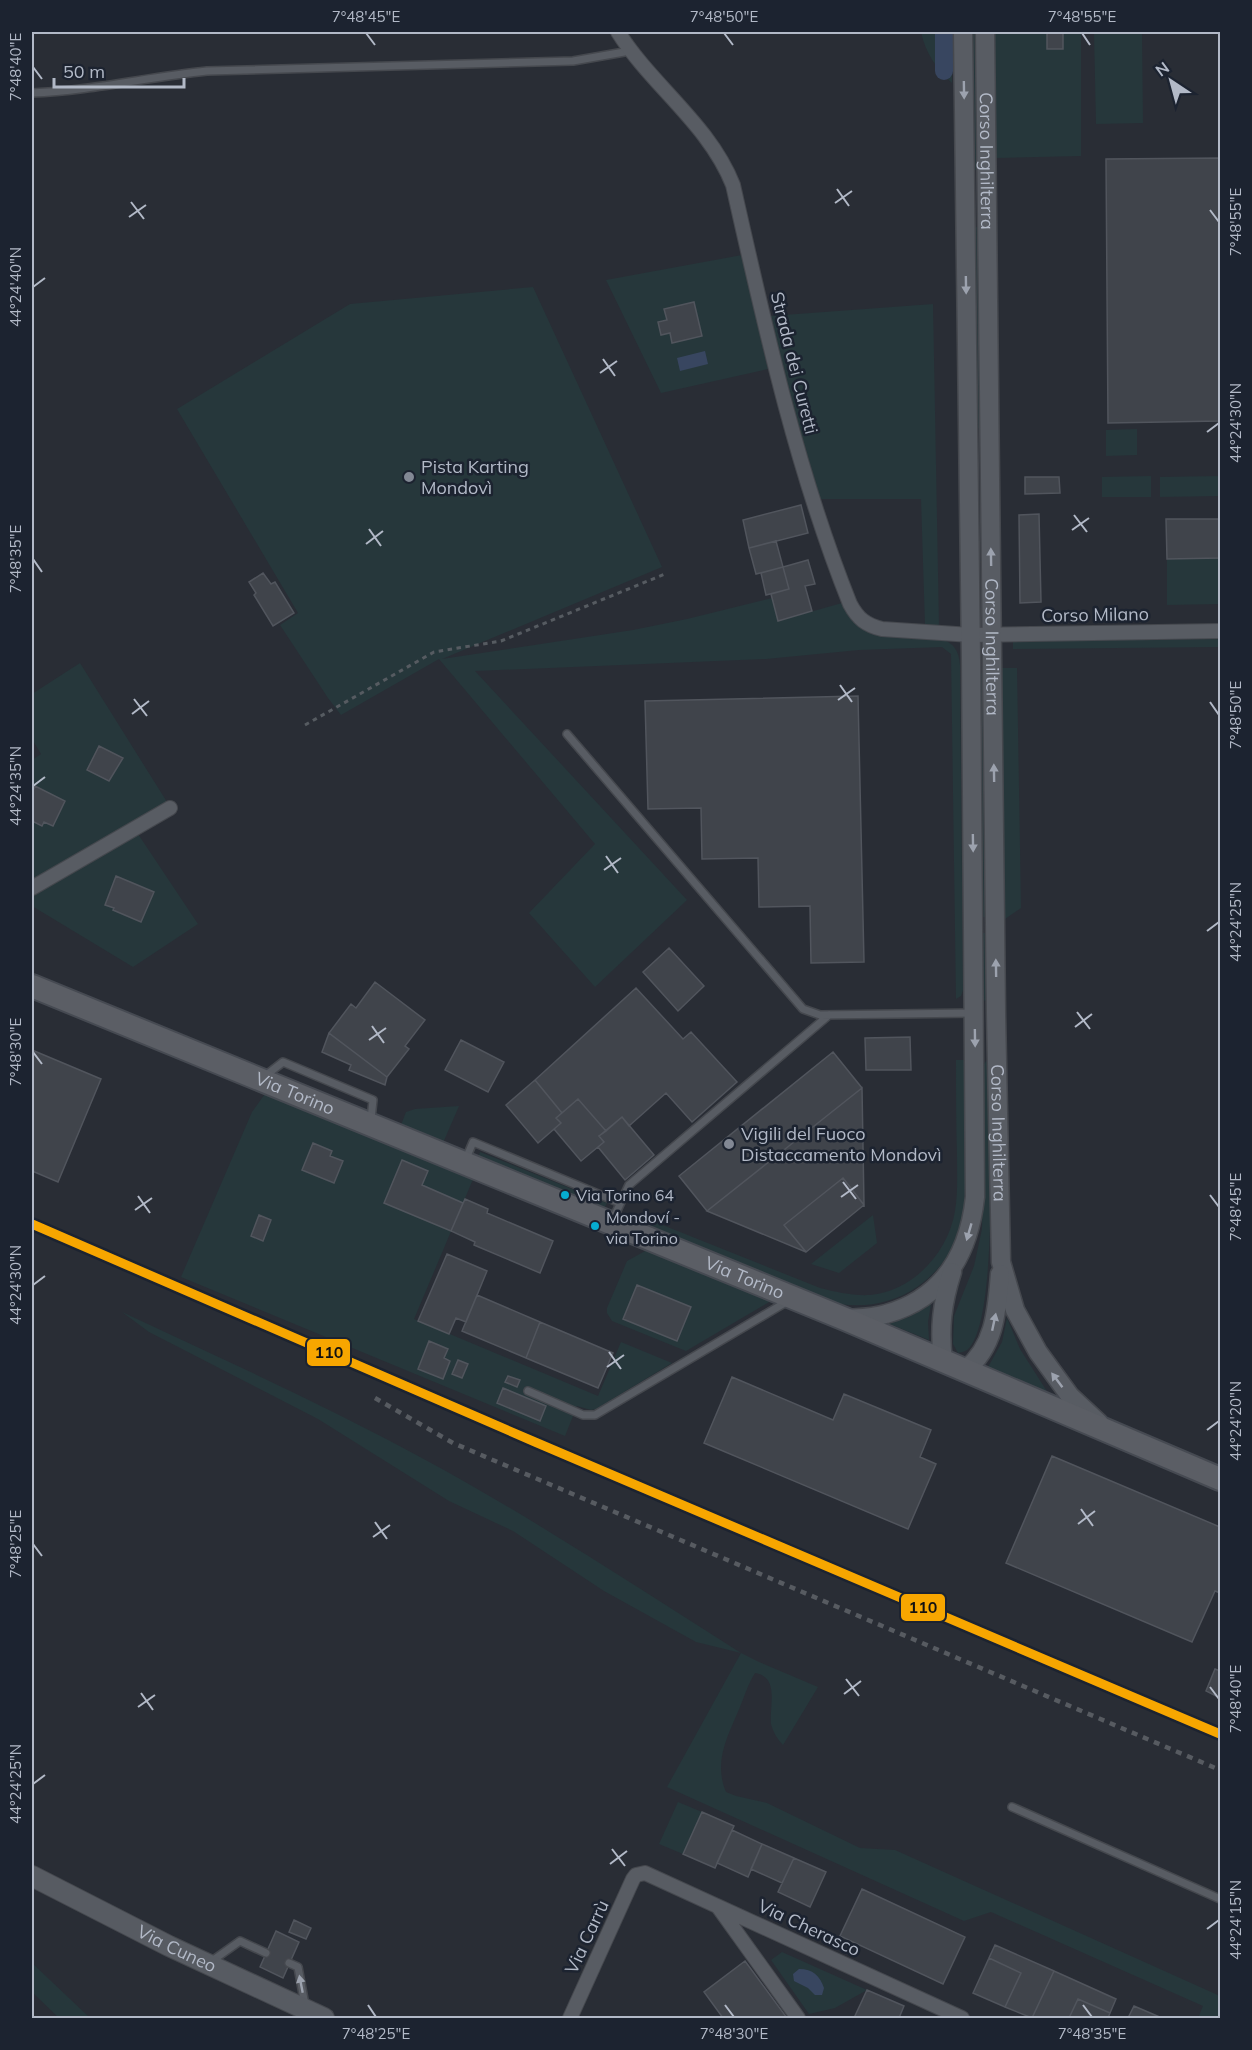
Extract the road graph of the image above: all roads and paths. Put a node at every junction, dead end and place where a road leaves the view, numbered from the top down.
1 (618, 32) edge
2 (963, 32) edge
3 (985, 32) edge
4 (630, 51) junction
5 (32, 93) edge
6 (990, 463) junction
7 (968, 464) junction
8 (665, 574) dead end
9 (1221, 631) edge
10 (992, 634) junction
11 (971, 635) junction
12 (305, 725) dead end
13 (567, 734) dead end
14 (170, 808) dead end
15 (32, 888) edge
16 (32, 986) edge
17 (996, 1012) junction
18 (975, 1013) junction
19 (829, 1015) junction
20 (464, 1163) junction
21 (620, 1203) junction
22 (611, 1224) junction
23 (1001, 1262) junction
24 (955, 1265) junction
25 (793, 1298) junction
26 (845, 1319) junction
27 (943, 1361) junction
28 (965, 1370) junction
29 (528, 1391) dead end
30 (1115, 1434) junction
31 (1221, 1479) edge
32 (1012, 1807) dead end
33 (640, 1874) joint
34 (32, 1876) edge
35 (1221, 1899) edge
36 (718, 1906) junction
37 (266, 1953) dead end
38 (208, 1964) junction
39 (290, 1964) dead end
40 (306, 2010) junction
41 (324, 2019) edge
42 (570, 2019) edge
43 (798, 2019) edge
44 (962, 2019) edge

1 - 4 street, Strada dei Curetti
2 -> 7 street, Corso Inghilterra
3 - 6 street, Corso Inghilterra
4 - 5 lane
4 - 11 street, Strada dei Curetti
6 - 7 street
10 -> 6 street, Corso Inghilterra
7 - 11 street, Corso Inghilterra
8 - 12 path
9 - 10 street, Corso Milano
10 - 11 street, Corso Milano
17 -> 10 street, Corso Inghilterra
11 -> 18 street, Corso Inghilterra
13 - 19 lane
14 - 15 street
16 - 20 main road, Via Torino
17 - 18 street
17 - 23 street, Corso Inghilterra
18 - 19 lane
18 -> 24 street, Corso Inghilterra
19 - 21 lane
20 - 21 lane
20 - 22 main road, Via Torino
21 - 22 lane
22 - 25 main road, Via Torino
28 -> 23 street, Corso Inghilterra
30 -> 23 street, Corso Inghilterra
24 - 26 street, Corso Inghilterra
24 - 27 street, Corso Inghilterra
25 - 26 main road, Via Torino
25 - 29 lane
26 - 27 main road, Via Torino
27 - 28 main road, Via Torino
28 - 30 main road, Via Torino
30 - 31 main road, Via Torino
32 - 35 lane
33 - 36 street, Via Cherasco
33 - 42 street, Via Carrù
34 - 38 main road, Via Cuneo
36 - 43 street
36 - 44 street, Via Cherasco
37 - 38 lane
38 - 40 main road, Via Cuneo
40 -> 39 lane
40 - 41 main road, Via Cuneo

